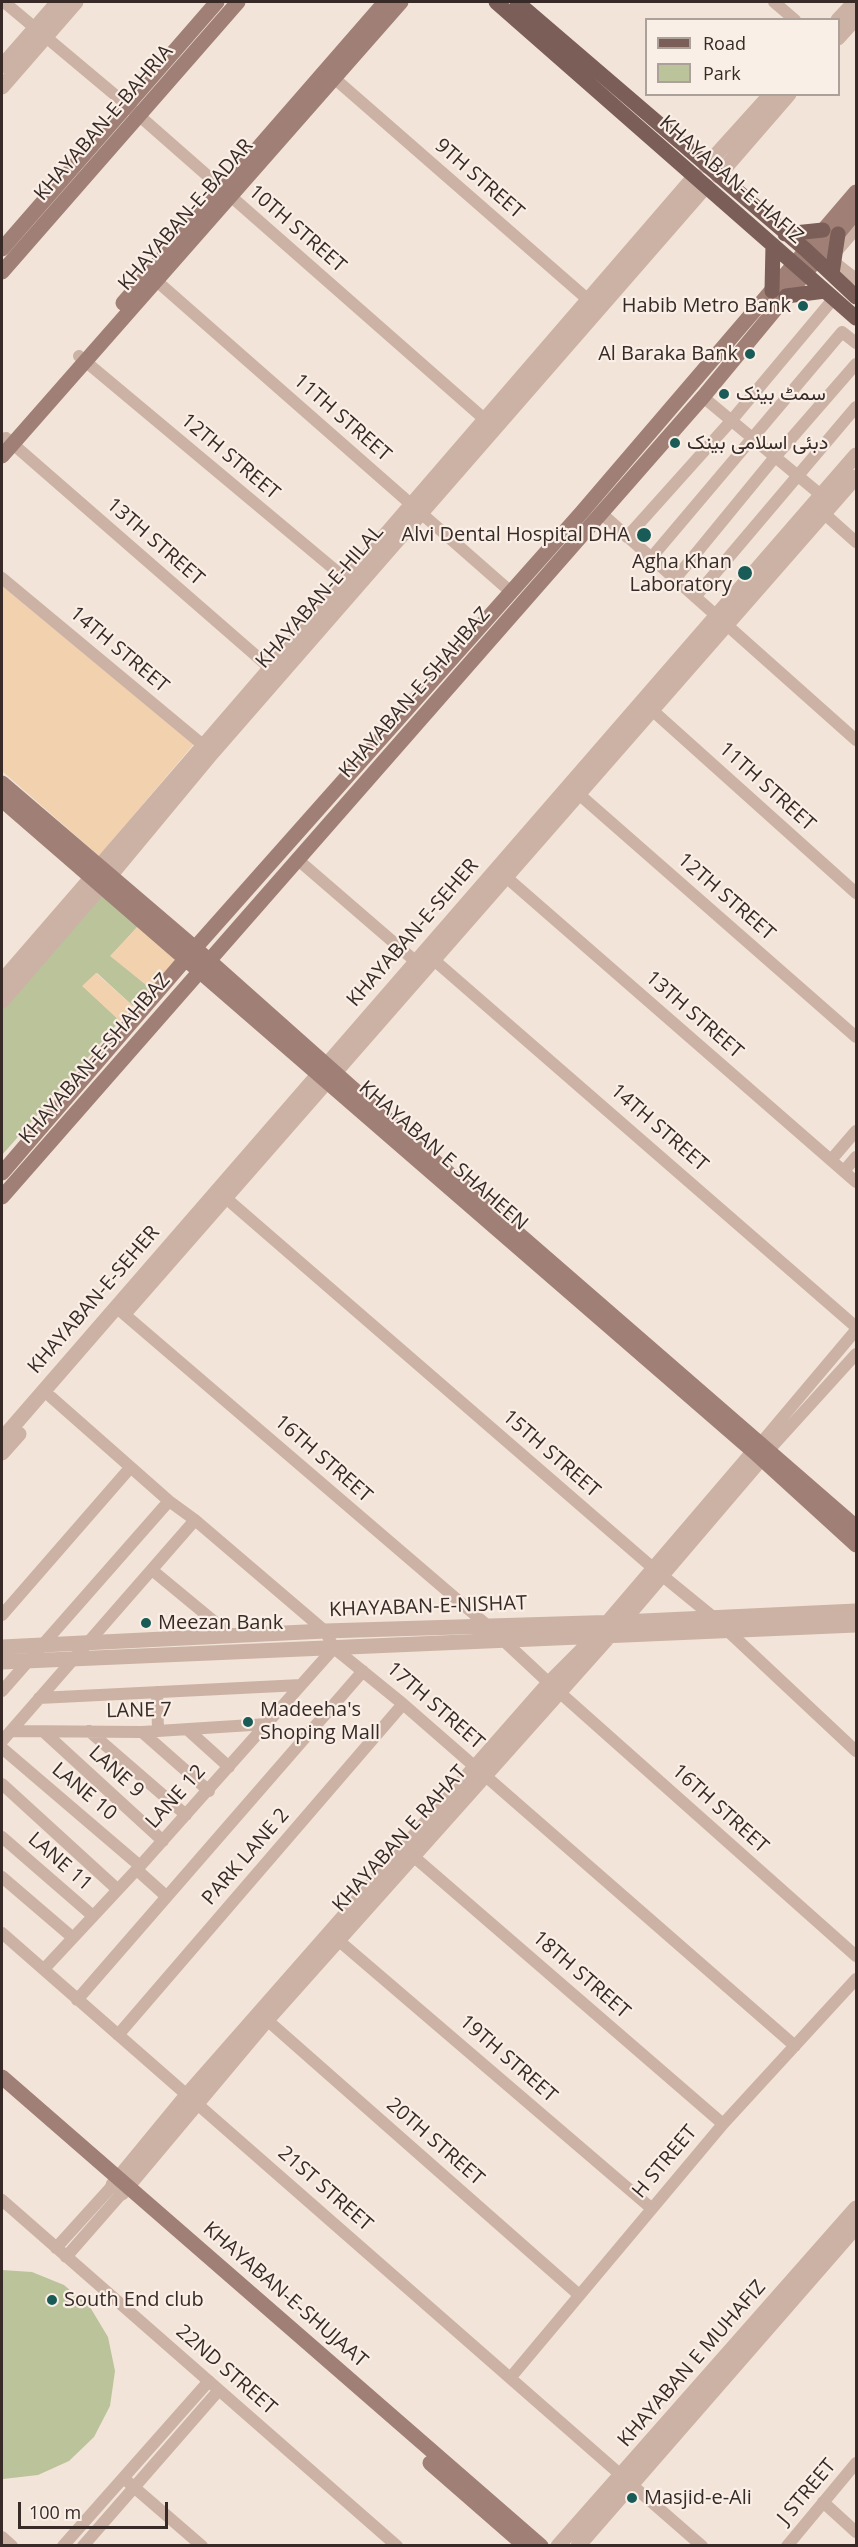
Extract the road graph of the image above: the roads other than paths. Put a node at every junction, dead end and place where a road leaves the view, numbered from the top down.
1 (4, 2) edge
2 (58, 2) edge
3 (76, 2) edge
4 (217, 2) edge
5 (238, 2) edge
6 (385, 2) edge
7 (401, 2) edge
8 (496, 2) edge
9 (517, 2) edge
10 (774, 2) edge
11 (855, 2) edge
12 (793, 18) edge
13 (840, 18) edge
14 (856, 18) edge
15 (40, 33) junction
16 (840, 36) edge
17 (2, 66) edge
18 (334, 78) junction
19 (2, 87) edge
20 (769, 96) edge
21 (787, 96) edge
22 (132, 110) junction
23 (706, 176) junction
24 (856, 182) edge
25 (856, 192) edge
26 (226, 193) junction
27 (856, 212) edge
28 (856, 229) edge
29 (826, 231) junction
30 (785, 234) junction
31 (773, 245) junction
32 (2, 249) edge
33 (811, 255) junction
34 (834, 263) junction
35 (800, 268) junction
36 (2, 272) edge
37 (152, 277) junction
38 (856, 279) edge
39 (779, 293) junction
40 (830, 294) junction
41 (856, 297) edge
42 (594, 305) junction
43 (856, 318) edge
44 (856, 344) edge
45 (82, 358) junction
46 (856, 364) edge
47 (703, 397) junction
48 (856, 407) edge
49 (731, 421) junction
50 (490, 424) junction
51 (752, 438) junction
52 (7, 442) edge
53 (856, 455) edge
54 (2, 456) edge
55 (775, 457) junction
56 (797, 476) junction
57 (856, 477) edge
58 (823, 505) junction
59 (416, 509) junction
60 (600, 513) junction
61 (627, 537) junction
62 (856, 542) edge
63 (651, 558) junction
64 (2, 578) edge
65 (675, 579) junction
66 (351, 584) junction
67 (511, 592) junction
68 (695, 597) junction
69 (721, 621) junction
70 (275, 672) junction
71 (652, 710) junction
72 (856, 740) edge
73 (207, 749) junction
74 (2, 783) edge
75 (574, 790) junction
76 (2, 800) edge
77 (297, 859) junction
78 (101, 876) junction
79 (506, 877) junction
80 (856, 892) edge
81 (195, 948) junction
82 (185, 961) junction
83 (425, 964) junction
84 (203, 967) junction
85 (2, 981) edge
86 (2, 1000) edge
87 (856, 1037) edge
88 (326, 1074) junction
89 (856, 1131) edge
90 (856, 1157) edge
91 (831, 1160) junction
92 (844, 1171) junction
93 (2, 1173) edge
94 (856, 1182) edge
95 (221, 1194) junction
96 (2, 1197) edge
97 (120, 1310) junction
98 (856, 1328) edge
99 (856, 1354) edge
100 (51, 1397) junction
101 (2, 1439) edge
102 (761, 1452) junction
103 (2, 1454) edge
104 (130, 1468) junction
105 (169, 1501) junction
106 (195, 1520) junction
107 (856, 1527) edge
108 (856, 1545) edge
109 (152, 1570) junction
110 (657, 1572) junction
111 (856, 1611) edge
112 (2, 1615) edge
113 (712, 1617) junction
114 (856, 1625) edge
115 (488, 1626) junction
116 (608, 1629) junction
117 (325, 1631) junction
118 (726, 1631) junction
119 (233, 1637) junction
120 (504, 1641) junction
121 (87, 1643) junction
122 (44, 1645) junction
123 (2, 1647) edge
124 (334, 1648) junction
125 (72, 1659) junction
126 (28, 1661) junction
127 (2, 1662) edge
128 (363, 1671) junction
129 (301, 1685) junction
130 (554, 1687) junction
131 (2, 1691) edge
132 (157, 1692) junction
133 (39, 1698) junction
134 (403, 1704) junction
135 (267, 1724) junction
136 (188, 1730) junction
137 (11, 1731) junction
138 (88, 1731) junction
139 (142, 1731) junction
140 (158, 1731) junction
141 (44, 1732) junction
142 (2, 1741) edge
143 (2, 1748) edge
144 (856, 1751) edge
145 (230, 1767) junction
146 (480, 1771) junction
147 (2, 1784) edge
148 (208, 1791) junction
149 (186, 1815) junction
150 (2, 1837) edge
151 (163, 1841) junction
152 (413, 1856) junction
153 (139, 1868) junction
154 (2, 1877) edge
155 (117, 1889) junction
156 (166, 1896) junction
157 (93, 1916) junction
158 (2, 1933) edge
159 (72, 1937) junction
160 (338, 1940) junction
161 (856, 1956) edge
162 (44, 1969) junction
163 (856, 1979) edge
164 (77, 2000) junction
165 (267, 2020) junction
166 (118, 2035) junction
167 (795, 2046) junction
168 (2, 2077) edge
169 (2, 2089) edge
170 (192, 2099) junction
171 (723, 2124) junction
172 (120, 2186) junction
173 (2, 2200) edge
174 (651, 2208) junction
175 (856, 2208) edge
176 (856, 2227) edge
177 (56, 2248) junction
178 (66, 2257) junction
179 (578, 2294) junction
180 (511, 2377) junction
181 (209, 2381) junction
182 (219, 2390) junction
183 (856, 2463) edge
184 (124, 2477) junction
185 (627, 2480) junction
186 (134, 2488) junction
187 (823, 2502) junction
188 (856, 2532) edge
189 (2, 2537) edge
190 (12, 2546) edge
191 (63, 2546) edge
192 (83, 2546) edge
193 (202, 2546) edge
194 (397, 2546) edge
195 (525, 2546) edge
196 (541, 2546) edge
197 (558, 2546) edge
198 (578, 2546) edge
199 (702, 2546) edge
200 (787, 2546) edge

1 - 15 street, 10TH STREET
2 - 15 street
3 - 15 street
4 - 22 main road, KHAYABAN-E-BAHRIA
5 - 22 main road, KHAYABAN-E-BAHRIA
6 - 26 main road, KHAYABAN-E-BADAR
7 - 18 main road, KHAYABAN-E-BADAR
8 - 23 main road, KHAYABAN-E-HAFIZ
9 - 23 main road, KHAYABAN-E-HAFIZ
10 - 12 street
11 - 13 street
14 - 16 street
15 - 17 street
15 - 19 street
15 - 22 street, 10TH STREET
18 - 26 main road, KHAYABAN-E-BADAR
18 - 42 street, 9TH STREET
20 - 23 street, KHAYABAN-E-HILAL
21 - 23 street
22 - 26 street, 10TH STREET
22 - 32 main road, KHAYABAN-E-BAHRIA
22 - 36 main road, KHAYABAN-E-BAHRIA
23 - 30 main road, KHAYABAN-E-HAFIZ
23 - 31 main road, KHAYABAN-E-HAFIZ
23 - 42 street, KHAYABAN-E-HILAL
24 - 29 street
25 - 29 main road, KHAYABAN-E-SHAHBAZ
26 - 37 main road, KHAYABAN-E-BADAR
26 - 50 street, 10TH STREET
27 - 29 main road, KHAYABAN-E-SHAHBAZ
28 - 34 street
29 - 30 main road
29 - 33 main road, KHAYABAN-E-SHAHBAZ
29 - 34 main road
30 - 33 main road, KHAYABAN-E-HAFIZ
31 - 35 main road, KHAYABAN-E-HAFIZ
31 - 39 main road
33 - 34 main road, KHAYABAN-E-HAFIZ
33 - 35 main road, KHAYABAN-E-SHAHBAZ
34 - 38 street
34 - 41 main road, KHAYABAN-E-HAFIZ
35 - 39 main road, KHAYABAN-E-SHAHBAZ
35 - 40 main road, KHAYABAN-E-HAFIZ
37 - 45 main road, KHAYABAN-E-BADAR
37 - 59 street, 11TH STREET
39 - 40 main road
39 - 47 main road, KHAYABAN-E-SHAHBAZ
39 - 67 main road, KHAYABAN-E-SHAHBAZ
40 - 43 main road, KHAYABAN-E-HAFIZ
40 - 49 street
42 - 50 street, KHAYABAN-E-HILAL
44 - 51 street
45 - 52 main road, KHAYABAN-E-BADAR
45 - 66 street, 12TH STREET
46 - 55 street
47 - 49 street
47 - 60 main road, KHAYABAN-E-SHAHBAZ
48 - 56 street
49 - 51 street
49 - 61 street
50 - 59 street, KHAYABAN-E-HILAL
51 - 55 street
51 - 63 street
52 - 54 main road, KHAYABAN-E-BADAR
52 - 70 street, 13TH STREET
53 - 58 street, KHAYABAN-E-SEHER
55 - 56 street
55 - 65 street
56 - 58 street
56 - 68 street
57 - 58 street, KHAYABAN-E-SEHER
58 - 62 street
58 - 69 street, KHAYABAN-E-SEHER
59 - 66 street, KHAYABAN-E-HILAL
59 - 67 street, 11TH STREET
60 - 61 street
60 - 77 main road, KHAYABAN-E-SHAHBAZ
61 - 63 street
63 - 65 street
64 - 73 street, 14TH STREET
65 - 68 street
66 - 70 street, KHAYABAN-E-HILAL
67 - 81 main road, KHAYABAN-E-SHAHBAZ
68 - 69 street
69 - 71 street, KHAYABAN-E-SEHER
69 - 72 street
69 - 75 street, KHAYABAN-E-SEHER
70 - 73 street, KHAYABAN-E-HILAL
71 - 75 street, KHAYABAN-E-SEHER
71 - 80 street, 11TH STREET
73 - 78 street, KHAYABAN-E-HILAL
74 - 78 main road, KHAYABAN E SHAHEEN
75 - 79 street, KHAYABAN-E-SEHER
75 - 83 street, KHAYABAN-E-SEHER
75 - 87 street, 12TH STREET
76 - 78 main road, KHAYABAN E SHAHEEN
77 - 83 street, 14TH STREET
77 - 84 main road, KHAYABAN-E-SHAHBAZ
78 - 81 main road, KHAYABAN E SHAHEEN
78 - 82 main road, KHAYABAN E SHAHEEN
78 - 85 street
78 - 86 street
79 - 83 street, KHAYABAN-E-SEHER
79 - 91 street, 13TH STREET
81 - 82 main road, KHAYABAN-E-SHAHBAZ
81 - 84 main road, KHAYABAN E SHAHEEN
82 - 84 main road, KHAYABAN E SHAHEEN
82 - 93 main road, KHAYABAN-E-SHAHBAZ
83 - 88 street, KHAYABAN-E-SEHER
83 - 98 street, 14TH STREET
84 - 88 main road, KHAYABAN E SHAHEEN
84 - 96 main road, KHAYABAN-E-SHAHBAZ
88 - 95 street, KHAYABAN-E-SEHER
88 - 102 main road, KHAYABAN E SHAHEEN
89 - 91 street
90 - 92 street
91 - 92 street, 13TH STREET
92 - 94 street, 13TH STREET
95 - 97 street, KHAYABAN-E-SEHER
95 - 110 street, 15TH STREET
97 - 100 street, KHAYABAN-E-SEHER
97 - 101 street, KHAYABAN-E-SEHER
97 - 115 street, 16TH STREET
98 - 102 street
99 - 102 street
100 - 103 street, KHAYABAN-E-SEHER
100 - 104 street, 17TH STREET
102 - 107 main road, KHAYABAN E SHAHEEN
102 - 108 main road, KHAYABAN E SHAHEEN
102 - 110 street, KHAYABAN E RAHAT
104 - 105 street, 17TH STREET
104 - 112 street
105 - 106 street, 17TH STREET
105 - 122 street
106 - 109 street
106 - 117 street, 17TH STREET
109 - 119 street
109 - 121 street
110 - 113 street, 15TH STREET
110 - 116 street, KHAYABAN E RAHAT
111 - 113 street, KHAYABAN-E-NISHAT
113 - 116 street, KHAYABAN-E-NISHAT
113 - 118 street, 15TH STREET
114 - 118 street, KHAYABAN-E-NISHAT
115 - 116 street, KHAYABAN-E-NISHAT
115 - 117 street, KHAYABAN-E-NISHAT
115 - 120 street, 16TH STREET
116 - 118 street, KHAYABAN-E-NISHAT
116 - 120 street, KHAYABAN-E-NISHAT
116 - 130 street, KHAYABAN E RAHAT
117 - 119 street, KHAYABAN-E-NISHAT
117 - 124 street, 17TH STREET
118 - 144 street, 15TH STREET
119 - 121 street, KHAYABAN-E-NISHAT
120 - 124 street, KHAYABAN-E-NISHAT
120 - 130 street, 16TH STREET
121 - 122 street, KHAYABAN-E-NISHAT
121 - 125 street
122 - 123 street, KHAYABAN-E-NISHAT
122 - 126 street
124 - 125 street, KHAYABAN-E-NISHAT
124 - 128 street, 17TH STREET
124 - 129 street, LANE 12
125 - 126 street, KHAYABAN-E-NISHAT
125 - 133 street
126 - 127 street, KHAYABAN-E-NISHAT
126 - 131 street
128 - 134 street, 17TH STREET
128 - 156 street
129 - 132 street
129 - 135 street, LANE 12
130 - 146 street, KHAYABAN E RAHAT
130 - 161 street, 16TH STREET
132 - 133 street
132 - 140 street
133 - 137 street
134 - 146 street, 17TH STREET
134 - 166 street, PARK LANE 2
135 - 136 street, LANE 7
135 - 145 street, LANE 12
136 - 140 street, LANE 7
136 - 145 street
137 - 141 street, LANE 7
137 - 142 street
138 - 139 street, LANE 7
138 - 141 street, LANE 7
138 - 149 street
139 - 140 street, LANE 7
139 - 148 street
141 - 151 street, LANE 9
143 - 153 street, LANE 10
145 - 148 street, LANE 12
146 - 152 street, KHAYABAN E RAHAT
146 - 167 street, 17TH STREET
146 - 170 street, KHAYABAN E RAHAT
147 - 155 street
148 - 149 street, LANE 12
149 - 151 street, LANE 12
150 - 157 street, LANE 11
151 - 153 street, LANE 12
152 - 160 street, KHAYABAN E RAHAT
152 - 171 street, 18TH STREET
153 - 155 street, LANE 12
153 - 156 street, LANE 10
154 - 159 street
155 - 157 street, LANE 12
156 - 164 street
157 - 159 street, LANE 12
158 - 162 street, 21ST STREET
159 - 162 street, LANE 12
160 - 165 street, KHAYABAN E RAHAT
160 - 174 street, 19TH STREET
162 - 164 street, 21ST STREET
163 - 167 street, H STREET
164 - 166 street, 21ST STREET
165 - 170 street, KHAYABAN E RAHAT
165 - 179 street, 20TH STREET
166 - 170 street, 21ST STREET
167 - 171 street, H STREET
168 - 172 main road, KHAYABAN-E-SHUJAAT
169 - 172 main road, KHAYABAN-E-SHUJAAT
170 - 172 street, KHAYABAN E RAHAT
170 - 180 street, 21ST STREET
171 - 174 street, H STREET
172 - 177 street, KHAYABAN E RAHAT
172 - 178 street, KHAYABAN E RAHAT
172 - 195 main road, KHAYABAN-E-SHUJAAT
172 - 196 main road, KHAYABAN-E-SHUJAAT
173 - 177 street, 22ND STREET
174 - 179 street, H STREET
175 - 185 street, KHAYABAN E MUHAFIZ
176 - 185 street
177 - 178 street, 22ND STREET
178 - 181 street, 22ND STREET
179 - 180 street, H STREET
180 - 185 street, 21ST STREET
181 - 182 street, 22ND STREET
181 - 184 street
182 - 186 street
182 - 194 street, 22ND STREET
183 - 187 street, J STREET
184 - 186 street
184 - 191 street
185 - 197 street, KHAYABAN E MUHAFIZ
185 - 198 street
185 - 199 street, 21ST STREET
186 - 192 street
186 - 193 street
187 - 188 street
187 - 200 street, J STREET
189 - 190 street

